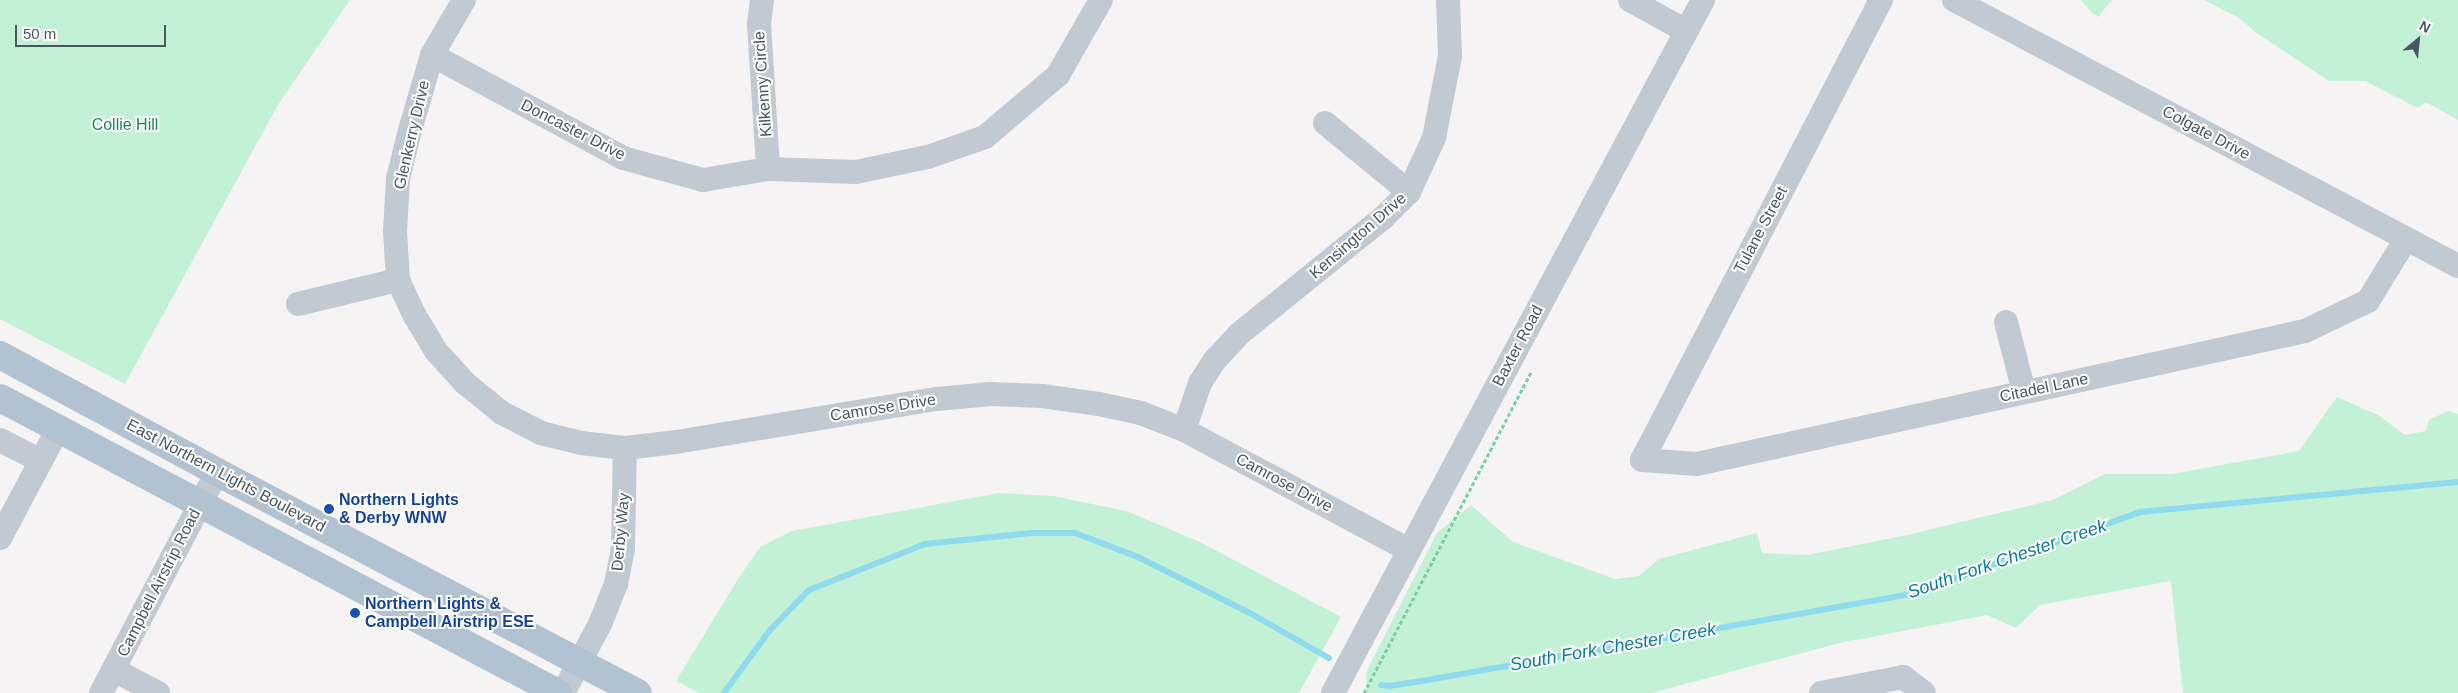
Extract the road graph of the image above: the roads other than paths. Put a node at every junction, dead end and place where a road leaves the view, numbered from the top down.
1 (464, 0) edge
2 (762, 0) edge
3 (1101, 0) edge
4 (1448, 0) edge
5 (1630, 0) edge
6 (1703, 0) edge
7 (1881, 0) edge
8 (1954, 0) edge
9 (1686, 31) junction
10 (432, 55) junction
11 (1325, 124) dead end
12 (768, 169) junction
13 (1409, 192) junction
14 (2406, 239) junction
15 (2458, 266) edge
16 (398, 280) junction
17 (298, 304) dead end
18 (2006, 322) dead end
19 (0, 355) edge
20 (2024, 392) junction
21 (0, 398) edge
22 (58, 429) junction
23 (1184, 430) junction
24 (0, 440) edge
25 (625, 448) junction
26 (1642, 460) joint
27 (41, 461) junction
28 (217, 472) junction
29 (200, 504) junction
30 (0, 538) edge
31 (1409, 550) junction
32 (580, 661) junction
33 (114, 670) junction
34 (101, 693) edge
35 (158, 693) edge
36 (558, 693) edge
37 (563, 693) edge
38 (638, 693) edge
39 (1333, 693) edge
40 (1821, 693) edge
41 (1924, 693) edge

1 - 10 street, Glenkerry Drive
2 - 12 street, Kilkenny Circle
3 - 12 street, Doncaster Drive
4 - 13 street, Kensington Drive
5 - 9 street
6 - 9 street, Baxter Road
7 - 26 street, Tulane Street
8 - 14 street, Colgate Drive
9 - 31 street, Baxter Road
10 - 12 street, Doncaster Drive
10 - 16 street, Glenkerry Drive
11 - 13 street
13 - 23 street, Kensington Drive
14 - 15 street, Colgate Drive
14 - 20 street, Citadel Lane
16 - 17 street
16 - 25 street, Camrose Drive
18 - 20 street
19 - 28 main road, East Northern Lights Boulevard
20 - 26 street, Citadel Lane
21 - 22 main road
22 - 27 street
22 - 29 main road
23 - 25 street, Camrose Drive
23 - 31 street, Camrose Drive
24 - 27 street
25 - 32 street, Derby Way
27 - 30 street
28 - 29 street, Campbell Airstrip Road
28 - 32 main road, East Northern Lights Boulevard
29 - 33 street, Campbell Airstrip Road
29 - 36 main road
31 - 39 street, Baxter Road
32 - 37 street, Derby Way
32 - 38 main road, East Northern Lights Boulevard
33 - 34 street, Campbell Airstrip Road
33 - 35 street
40 - 41 street

